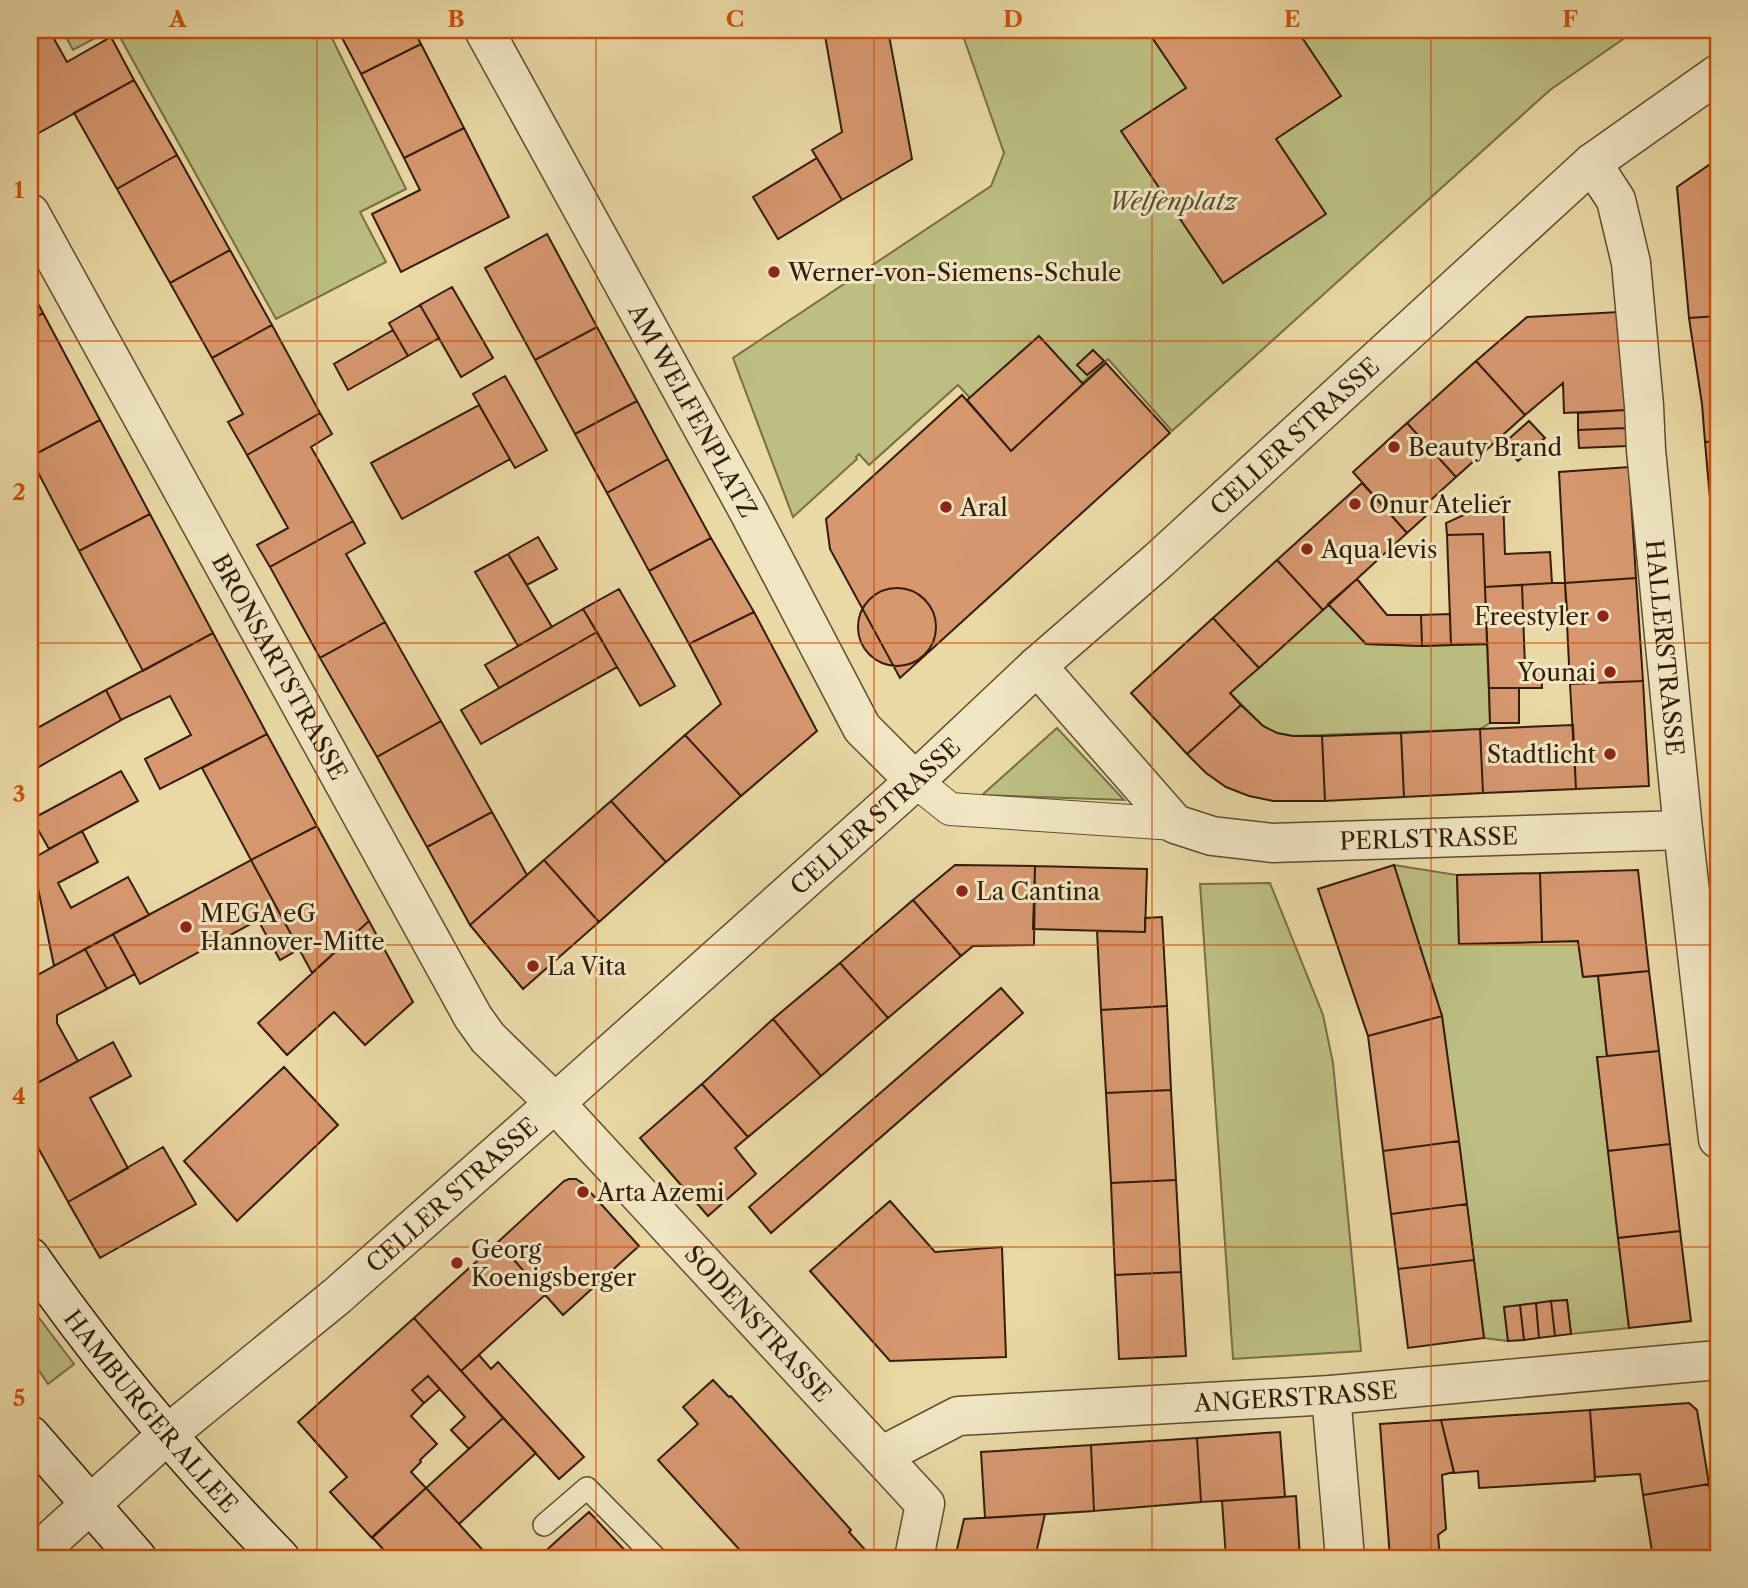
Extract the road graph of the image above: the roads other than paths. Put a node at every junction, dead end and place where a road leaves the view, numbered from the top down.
1 (484, 30) edge
2 (1718, 74) edge
3 (1592, 163) junction
4 (30, 213) edge
5 (1037, 666) junction
6 (915, 781) junction
7 (1175, 824) junction
8 (1683, 830) junction
9 (555, 1103) junction
10 (1718, 1139) edge
11 (30, 1257) edge
12 (1718, 1360) edge
13 (1331, 1395) junction
14 (168, 1434) junction
15 (30, 1436) edge
16 (881, 1456) junction
17 (89, 1504) junction
18 (544, 1525) dead end
19 (31, 1558) edge
20 (136, 1558) edge
21 (280, 1558) edge
22 (656, 1558) edge
23 (914, 1558) edge
24 (1345, 1558) edge

1 - 6 street, AM WELFENPLATZ
2 - 3 street, CELLER STRASSE
3 - 5 street, CELLER STRASSE
3 - 8 street, HALLERSTRASSE
4 - 9 street, BRONSARTSTRASSE
5 - 6 street, CELLER STRASSE
5 - 7 street
6 - 7 street, PERLSTRASSE
6 - 9 street, CELLER STRASSE
7 - 8 street, PERLSTRASSE
8 - 10 street, HALLERSTRASSE
9 - 14 street, CELLER STRASSE
9 - 16 street, SODENSTRASSE
11 - 14 street, HAMBURGER ALLEE
12 - 13 street, ANGERSTRASSE
13 - 16 street, ANGERSTRASSE
13 - 24 street
14 - 17 street, CELLER STRASSE
14 - 21 street, HAMBURGER ALLEE
15 - 17 street
16 - 23 street, SODENSTRASSE
17 - 19 street, CELLER STRASSE
17 - 20 street
18 - 22 lane

